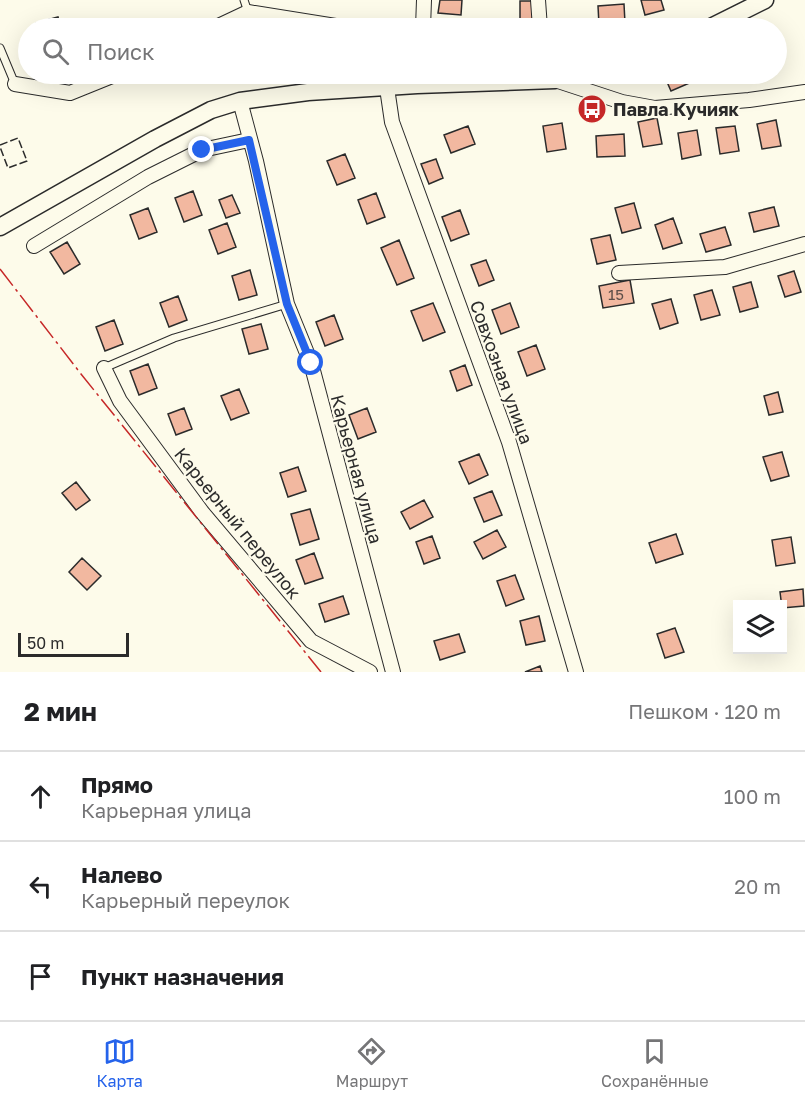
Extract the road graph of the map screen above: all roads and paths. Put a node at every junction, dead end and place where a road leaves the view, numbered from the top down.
1 (424, 0) edge
2 (538, 0) edge
3 (765, 0) edge
4 (246, 6) edge
5 (229, 18) edge
6 (302, 18) edge
7 (423, 18) edge
8 (539, 18) edge
9 (729, 18) edge
10 (0, 48) edge
11 (15, 84) joint
12 (92, 84) edge
13 (401, 84) edge
14 (567, 84) edge
15 (387, 88) junction
16 (805, 92) edge
17 (240, 102) junction
18 (249, 140) junction
19 (0, 227) edge
20 (805, 244) edge
21 (34, 246) dead end
22 (619, 273) dead end
23 (287, 304) junction
24 (104, 368) joint
25 (370, 672) edge
26 (393, 672) edge
27 (576, 672) edge

1 - 7 street
2 - 8 street
3 - 9 street
4 - 5 street
4 - 6 street
10 - 11 lane
11 - 12 street
13 - 15 street
14 - 16 street
15 - 17 street
15 - 27 street, Совхозная улица
17 - 18 street, Карьерная улица
17 - 19 street
18 - 21 street
18 - 23 street, Карьерная улица
20 - 22 street
23 - 24 lane
23 - 26 street, Карьерная улица
24 - 25 street, Карьерный переулок

